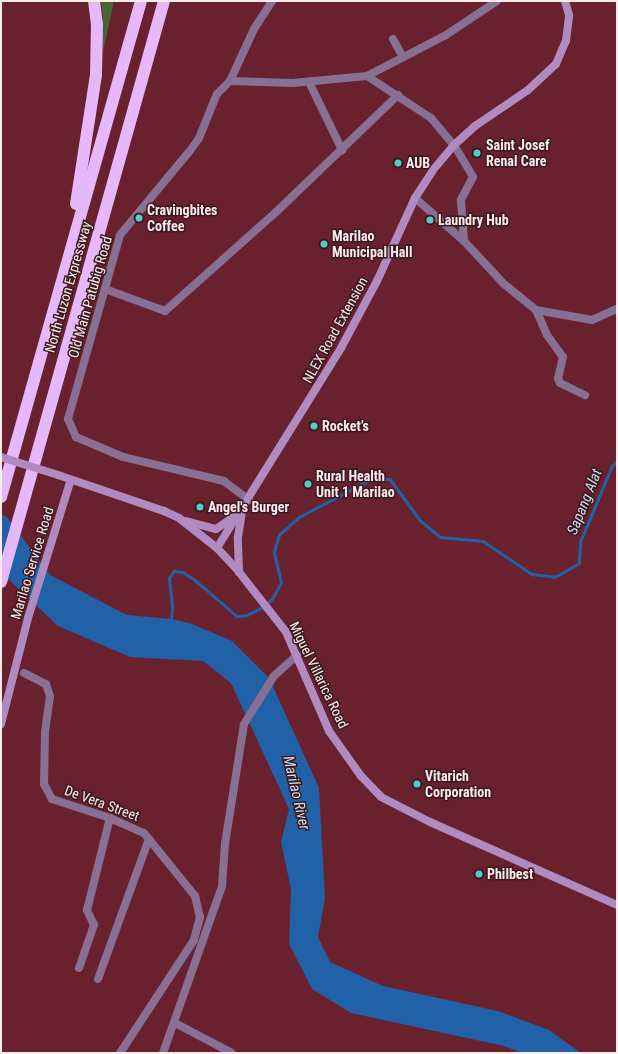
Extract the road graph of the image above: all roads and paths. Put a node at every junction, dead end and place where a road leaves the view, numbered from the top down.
1 (94, 1) edge
2 (141, 1) edge
3 (164, 1) edge
4 (272, 1) edge
5 (497, 1) edge
6 (565, 1) edge
7 (393, 39) dead end
8 (403, 57) junction
9 (366, 76) junction
10 (230, 81) junction
11 (309, 82) junction
12 (398, 95) junction
13 (454, 145) junction
14 (342, 150) junction
15 (415, 198) junction
16 (464, 241) junction
17 (66, 262) junction
18 (105, 289) junction
19 (617, 309) edge
20 (536, 310) junction
21 (585, 395) dead end
22 (1, 457) edge
23 (71, 479) junction
24 (1, 497) edge
25 (249, 500) junction
26 (243, 508) junction
27 (179, 518) junction
28 (217, 548) junction
29 (239, 572) junction
30 (1, 582) edge
31 (297, 655) junction
32 (24, 673) dead end
33 (1, 724) edge
34 (110, 818) junction
35 (149, 839) junction
36 (617, 905) edge
37 (79, 968) dead end
38 (98, 979) dead end
39 (174, 1023) junction
40 (120, 1053) edge
41 (163, 1053) edge
42 (232, 1053) edge

1 - 17 highway
2 - 17 highway, North Luzon Expressway
3 - 30 highway, North Luzon Expressway
4 - 10 street, Old Main Patubig Road
5 - 8 street
6 - 13 main road, NLEX Road Extension
7 - 8 street
8 - 9 street
9 - 11 street
9 - 12 street
10 - 11 street
10 - 18 street, Old Main Patubig Road
11 - 14 street
12 - 13 street
12 - 14 street
13 - 15 main road, NLEX Road Extension
13 - 16 street
14 - 18 street
15 - 16 street
15 - 25 main road, NLEX Road Extension
16 - 20 street
17 - 24 highway, North Luzon Expressway
18 - 25 street, Old Main Patubig Road
19 - 20 street
20 - 21 street
22 - 23 main road, Miguel Villarica Road, bridge
23 - 27 main road, Miguel Villarica Road
23 - 33 main road, Marilao Service Road
25 - 26 main road, NLEX Road Extension
26 - 27 main road
26 - 28 main road, NLEX Road Extension
26 - 29 main road
27 - 28 main road, Miguel Villarica Road
28 - 29 main road, Miguel Villarica Road
29 - 31 main road, Miguel Villarica Road
31 - 36 main road, Miguel Villarica Road
31 - 39 street
32 - 34 street, De Vera Street
34 - 35 street, De Vera Street
34 - 37 street
35 - 38 street
35 - 40 street, De Vera Street
39 - 41 street
39 - 42 street

